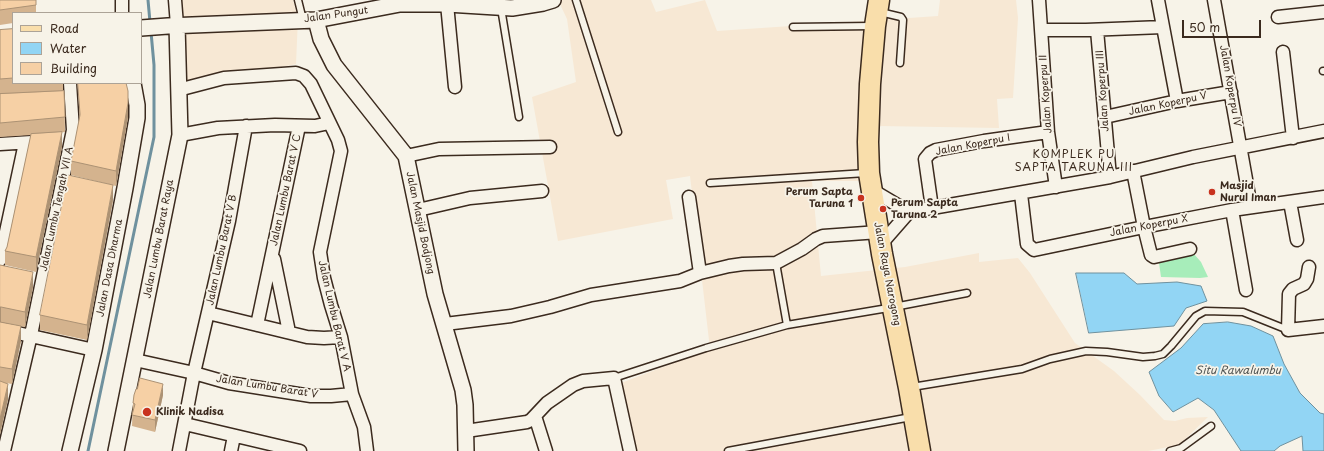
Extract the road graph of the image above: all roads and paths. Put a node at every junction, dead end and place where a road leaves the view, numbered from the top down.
1 (122, 0) edge
2 (175, 0) edge
3 (298, 0) edge
4 (553, 0) edge
5 (576, 0) edge
6 (1039, 0) edge
7 (1158, 0) edge
8 (1214, 0) edge
9 (447, 4) junction
10 (500, 4) edge
11 (122, 12) edge
12 (877, 12) edge
13 (1324, 12) edge
14 (1278, 17) dead end
15 (310, 20) junction
16 (173, 25) junction
17 (794, 27) dead end
18 (1163, 27) junction
19 (142, 28) edge
20 (1041, 30) junction
21 (1097, 30) junction
22 (1283, 52) dead end
23 (900, 63) dead end
24 (70, 84) edge
25 (133, 84) edge
26 (455, 87) dead end
27 (178, 90) junction
28 (1231, 92) junction
29 (55, 98) edge
30 (71, 98) junction
31 (1177, 101) junction
32 (519, 117) dead end
33 (1105, 117) junction
34 (329, 123) junction
35 (246, 126) junction
36 (299, 126) junction
37 (1324, 131) edge
38 (618, 132) dead end
39 (1048, 132) junction
40 (180, 134) junction
41 (1293, 138) junction
42 (71, 139) junction
43 (56, 140) edge
44 (40, 141) edge
45 (25, 143) junction
46 (0, 144) edge
47 (550, 147) dead end
48 (1240, 148) junction
49 (406, 156) junction
50 (1133, 171) junction
51 (1110, 177) junction
52 (870, 182) junction
53 (710, 183) dead end
54 (1056, 187) junction
55 (542, 191) dead end
56 (1021, 194) junction
57 (1324, 196) edge
58 (689, 197) dead end
59 (1290, 202) junction
60 (1251, 207) junction
61 (932, 208) junction
62 (418, 210) junction
63 (1232, 210) junction
64 (909, 212) junction
65 (1144, 227) junction
66 (880, 238) junction
67 (1297, 240) dead end
68 (1190, 248) dead end
69 (273, 253) junction
70 (0, 260) edge
71 (776, 263) junction
72 (1308, 267) dead end
73 (700, 273) junction
74 (28, 278) edge
75 (42, 280) junction
76 (1246, 290) dead end
77 (967, 293) dead end
78 (894, 307) junction
79 (208, 313) junction
80 (445, 324) junction
81 (257, 325) junction
82 (787, 325) junction
83 (1324, 326) edge
84 (0, 329) edge
85 (1288, 330) junction
86 (288, 332) junction
87 (31, 335) junction
88 (341, 337) junction
89 (94, 350) junction
90 (135, 360) junction
91 (194, 373) junction
92 (614, 378) junction
93 (909, 388) junction
94 (352, 394) junction
95 (534, 416) junction
96 (914, 416) junction
97 (185, 424) junction
98 (1211, 426) dead end
99 (466, 431) junction
100 (4, 432) edge
101 (234, 436) junction
102 (279, 449) edge
103 (4, 451) edge
104 (70, 451) edge
105 (116, 451) edge
106 (179, 451) edge
107 (231, 451) edge
108 (300, 451) edge
109 (368, 451) edge
110 (466, 451) edge
111 (546, 451) edge
112 (630, 451) edge
113 (728, 451) edge
114 (920, 451) edge
115 (1170, 451) edge

1 - 11 street
2 - 16 street
3 - 15 lane
4 - 10 street, Jalan Pungut
5 - 38 lane
6 - 20 street, Jalan Koperpu II
7 - 18 street
8 - 28 street, Jalan Koperpu IV
9 - 10 street, Jalan Pungut
9 - 15 street, Jalan Pungut
9 - 26 street
10 - 32 lane
12 - 17 lane
12 - 23 lane
12 - 52 main road, Jalan Raya Narogong
13 - 14 street
15 - 16 street, Jalan Pungut
15 - 49 street, Jalan Masjid Bodjong
16 - 19 street, Jalan Pungut
16 - 27 street, Jalan Lumbu Barat Raya
18 - 21 street
18 - 31 street
20 - 21 street
20 - 39 street, Jalan Koperpu II
21 - 33 street, Jalan Koperpu III
22 - 41 street
24 - 30 street, Jalan Lumbu Tengah VII A
25 - 89 street, Jalan Dasa Dharma
27 - 34 street, Jalan Lumbu Barat V A
27 - 40 street, Jalan Lumbu Barat Raya
28 - 31 street, Jalan Koperpu V
28 - 48 street, Jalan Koperpu IV
29 - 30 street
30 - 42 street, Jalan Lumbu Tengah VII A
31 - 33 street, Jalan Koperpu V
33 - 51 street, Jalan Koperpu III
34 - 36 street
34 - 88 street, Jalan Lumbu Barat V A
35 - 36 street
35 - 40 street
35 - 79 street, Jalan Lumbu Barat V B
36 - 69 street, Jalan Lumbu Barat V C
37 - 41 street
39 - 54 street, Jalan Koperpu II
39 - 61 street, Jalan Koperpu I
40 - 90 street, Jalan Lumbu Barat Raya
41 - 48 street
42 - 43 street
42 - 75 street, Jalan Lumbu Tengah VII A
44 - 45 street
45 - 46 street
45 - 70 street
47 - 49 street
48 - 50 street
48 - 60 street, Jalan Koperpu IV
49 - 62 street, Jalan Masjid Bodjong
50 - 51 street
50 - 65 street
51 - 54 street
52 - 53 lane
52 - 64 street
52 - 66 main road, Jalan Raya Narogong
54 - 56 street
55 - 62 street
56 - 61 street
56 - 65 street, Jalan Koperpu X
57 - 59 street, Jalan Koperpu X
58 - 73 street
59 - 60 street, Jalan Koperpu X
59 - 67 street
60 - 63 street, Jalan Koperpu X
61 - 64 street
62 - 80 street, Jalan Masjid Bodjong
63 - 65 street, Jalan Koperpu X
63 - 76 street
64 - 66 street
65 - 68 street
66 - 71 street
66 - 78 main road, Jalan Raya Narogong
69 - 81 street, Jalan Lumbu Barat V C
69 - 86 street, Jalan Lumbu Barat V C
71 - 73 street
71 - 82 lane
72 - 85 street
73 - 80 street
74 - 75 street
75 - 87 street, Jalan Lumbu Tengah VII A
77 - 78 lane
78 - 82 lane
78 - 93 main road, Jalan Raya Narogong
79 - 81 street
79 - 91 street, Jalan Lumbu Barat V B
80 - 99 street, Jalan Masjid Bodjong
81 - 86 street
82 - 92 lane
83 - 85 street
84 - 87 street
85 - 93 lane
86 - 88 street
87 - 89 street
87 - 100 street, Jalan Lumbu Tengah VII A
88 - 94 street, Jalan Lumbu Barat V A
89 - 104 street, Jalan Dasa Dharma
90 - 91 street, Jalan Lumbu Barat V
90 - 105 street, Jalan Lumbu Barat Raya
91 - 94 street, Jalan Lumbu Barat V
91 - 97 street, Jalan Lumbu Barat V B
92 - 95 street
92 - 112 street
93 - 96 main road, Jalan Raya Narogong
94 - 109 street, Jalan Lumbu Barat V A
95 - 99 street
95 - 111 street
96 - 113 lane
96 - 114 main road, Jalan Raya Narogong
97 - 101 street
97 - 106 street, Jalan Lumbu Barat V B
98 - 115 lane
99 - 110 street, Jalan Masjid Bodjong
100 - 103 street, Jalan Lumbu Tengah VII A
101 - 102 street
101 - 107 street
102 - 108 street

